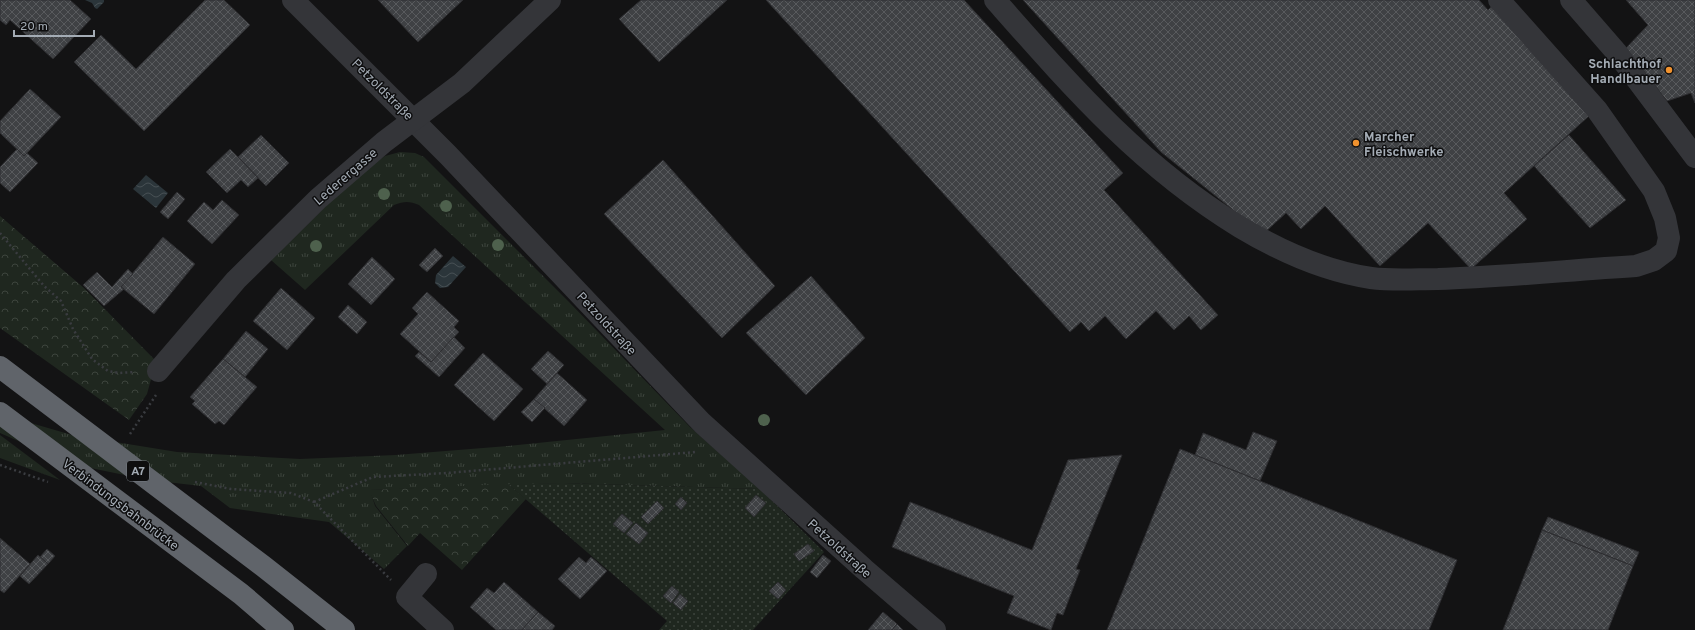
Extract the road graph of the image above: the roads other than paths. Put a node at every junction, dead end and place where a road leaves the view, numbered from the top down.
1 (293, 0) edge
2 (550, 0) edge
3 (995, 0) edge
4 (1499, 0) edge
5 (1571, 0) edge
6 (414, 120) junction
7 (1695, 157) edge
8 (158, 371) road end
9 (6, 372) edge
10 (0, 413) edge
11 (426, 574) dead end
12 (283, 630) edge
13 (344, 630) edge
14 (443, 630) edge
15 (935, 630) edge

1 - 6 street, Petzoldstraße
2 - 6 street, Lederergasse
3 - 4 street
5 - 7 street
6 - 8 street, Lederergasse
6 - 15 street, Petzoldstraße
9 - 13 highway, A7
10 - 12 highway, Verbindungsbahnbrücke
11 - 14 street

